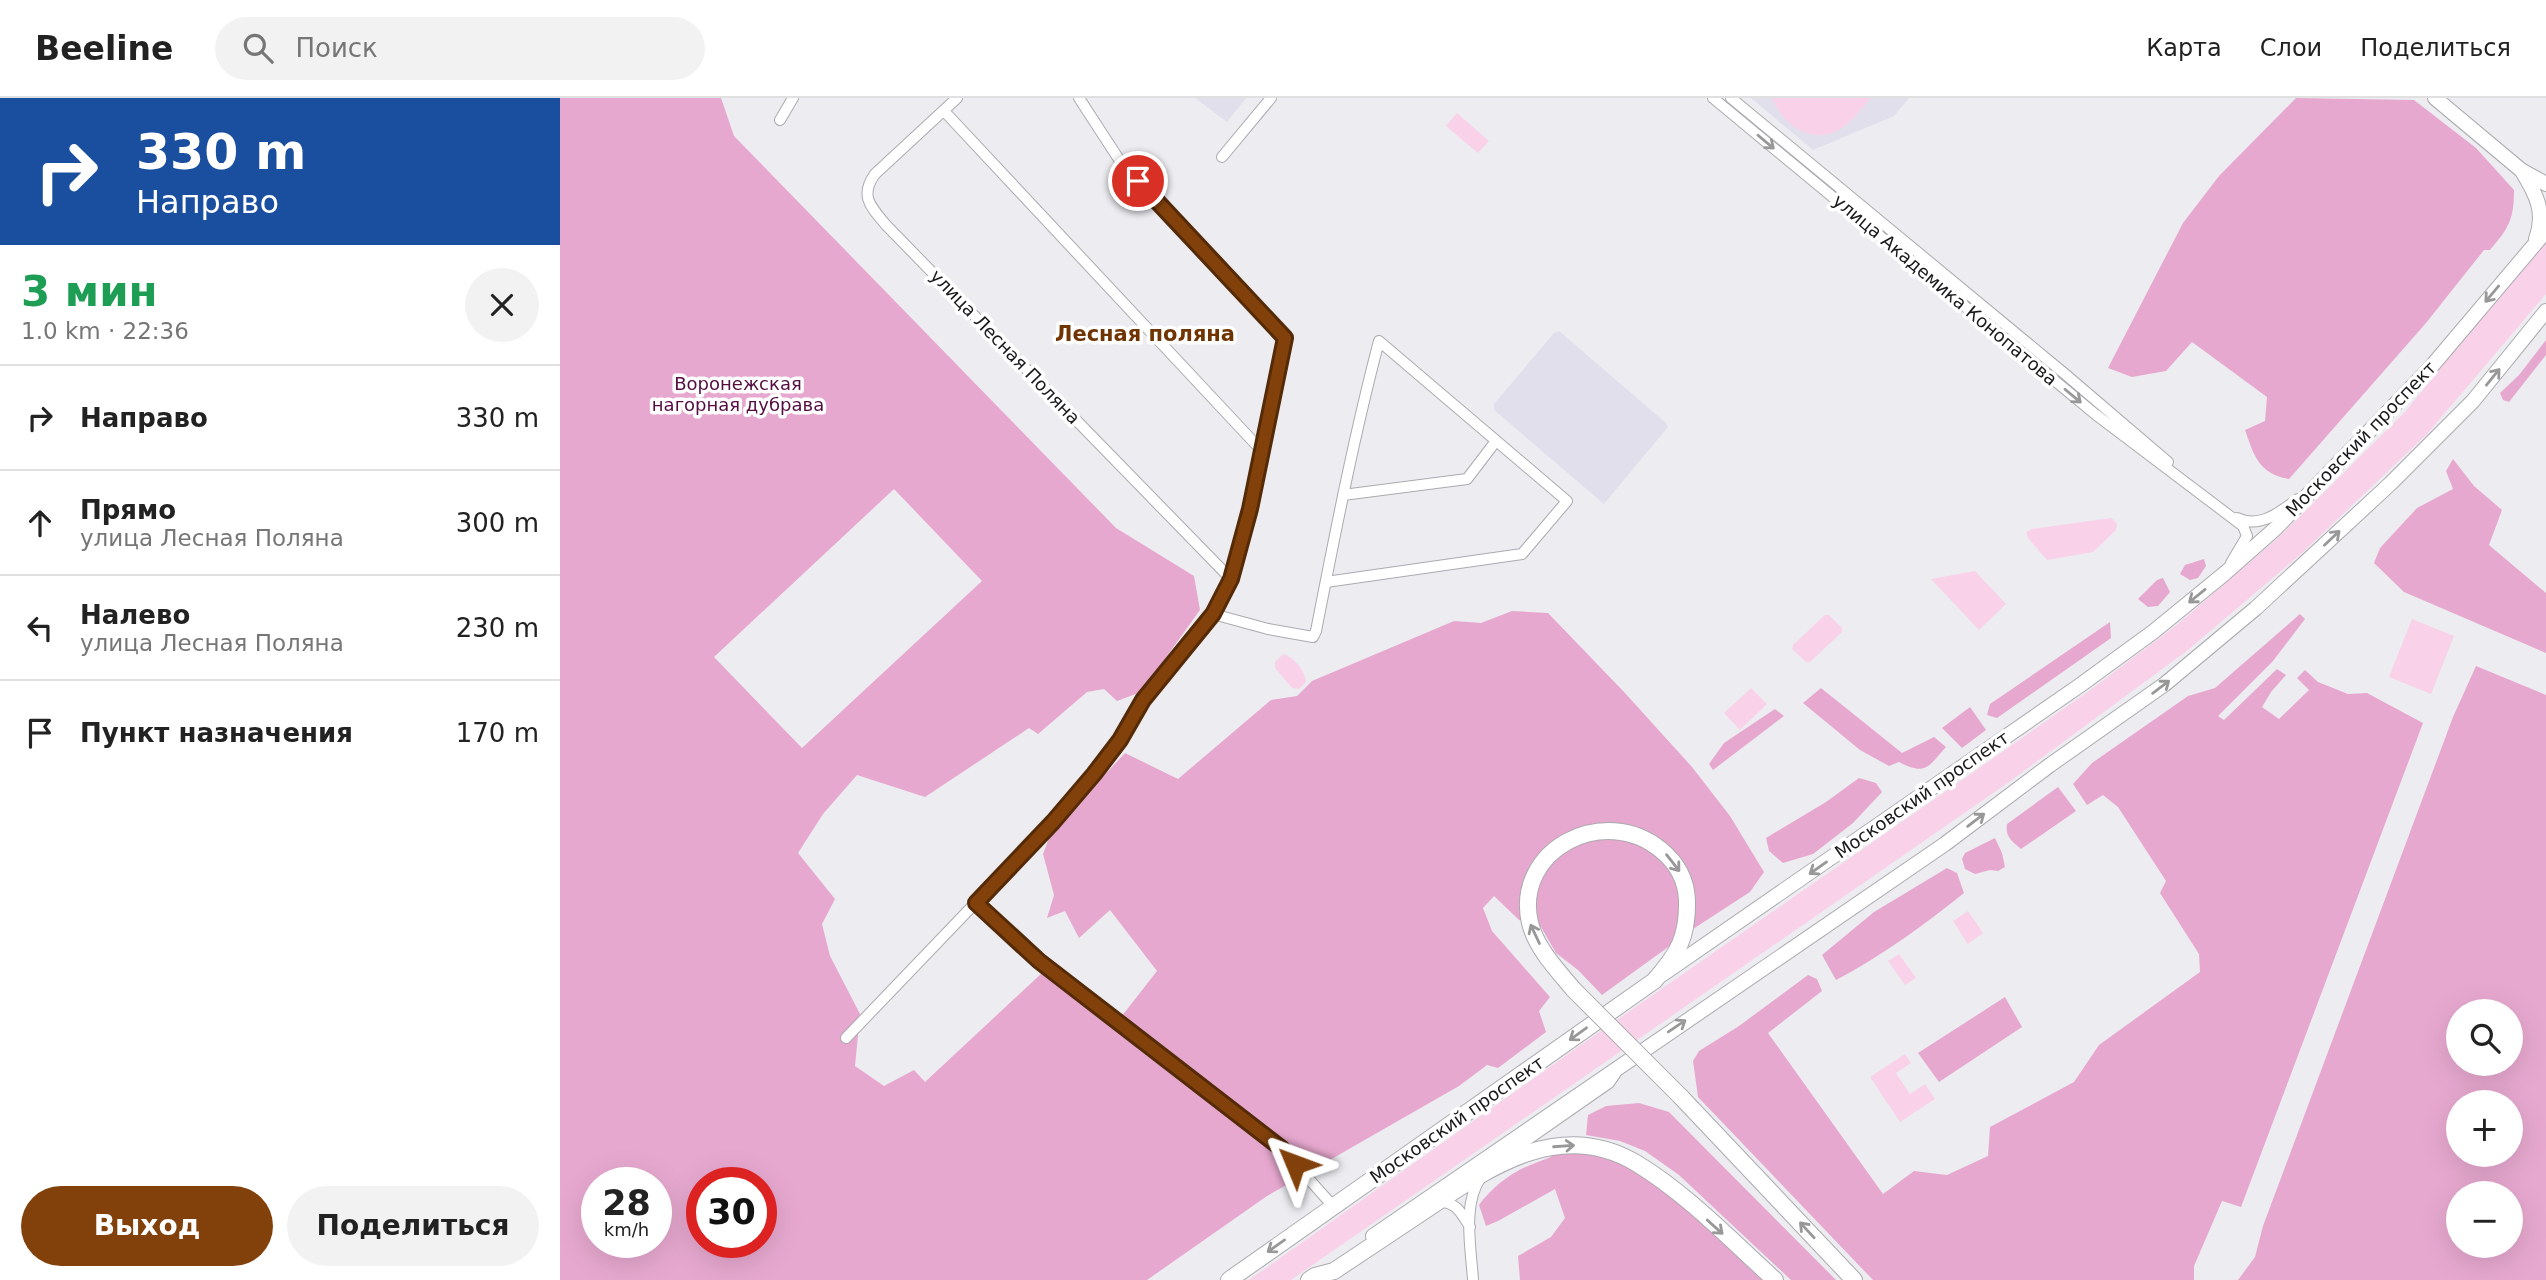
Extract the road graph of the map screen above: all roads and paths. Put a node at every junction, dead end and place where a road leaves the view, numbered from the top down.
1 (793, 98) edge
2 (957, 98) edge
3 (1079, 98) edge
4 (1271, 98) edge
5 (1713, 98) edge
6 (1731, 98) edge
7 (2435, 98) edge
8 (944, 111) junction
9 (780, 120) dead end
10 (1222, 157) dead end
11 (2521, 170) junction
12 (2546, 184) edge
13 (2546, 230) edge
14 (2531, 249) junction
15 (2546, 311) edge
16 (1496, 441) junction
17 (1262, 451) junction
18 (2179, 479) junction
19 (2319, 484) junction
20 (1343, 495) junction
21 (2228, 514) junction
22 (2224, 574) junction
23 (1231, 579) junction
24 (1325, 582) junction
25 (1213, 614) junction
26 (976, 903) junction
27 (1654, 981) junction
28 (846, 1038) dead end
29 (1621, 1065) junction
30 (1485, 1170) junction
31 (1436, 1203) junction
32 (1333, 1206) junction
33 (1470, 1227) junction
34 (1312, 1278) edge
35 (1228, 1280) edge
36 (1473, 1280) edge
37 (1774, 1280) edge
38 (1854, 1280) edge

1 - 9 street
2 - 8 street, улица Лесная Поляна
3 - 17 street
4 - 10 street
5 -> 18 street, улица Академика Конопатова
6 - 18 street, улица Академика Конопатова
7 - 11 main road
8 - 17 street
8 - 23 street, улица Лесная Поляна
11 - 12 main road
11 - 14 main road
13 - 14 main road, Московский проспект
14 -> 19 main road, Московский проспект
29 -> 15 main road
16 - 20 street
16 - 20 street
16 - 24 street
17 - 23 street
18 - 21 street, улица Академика Конопатова
19 - 21 street
19 - 22 main road, Московский проспект
20 - 24 street
21 - 22 street
22 -> 27 main road, Московский проспект
23 - 25 street
24 - 25 street
25 - 26 street
26 - 28 street
26 - 32 street
27 -> 32 highway, Московский проспект
38 -> 27 highway, bridge
29 - 30 street
29 - 34 main road
30 - 31 highway
30 - 33 street
30 -> 37 highway
31 - 33 street
31 - 34 highway
32 -> 35 highway, Московский проспект
33 - 36 street

